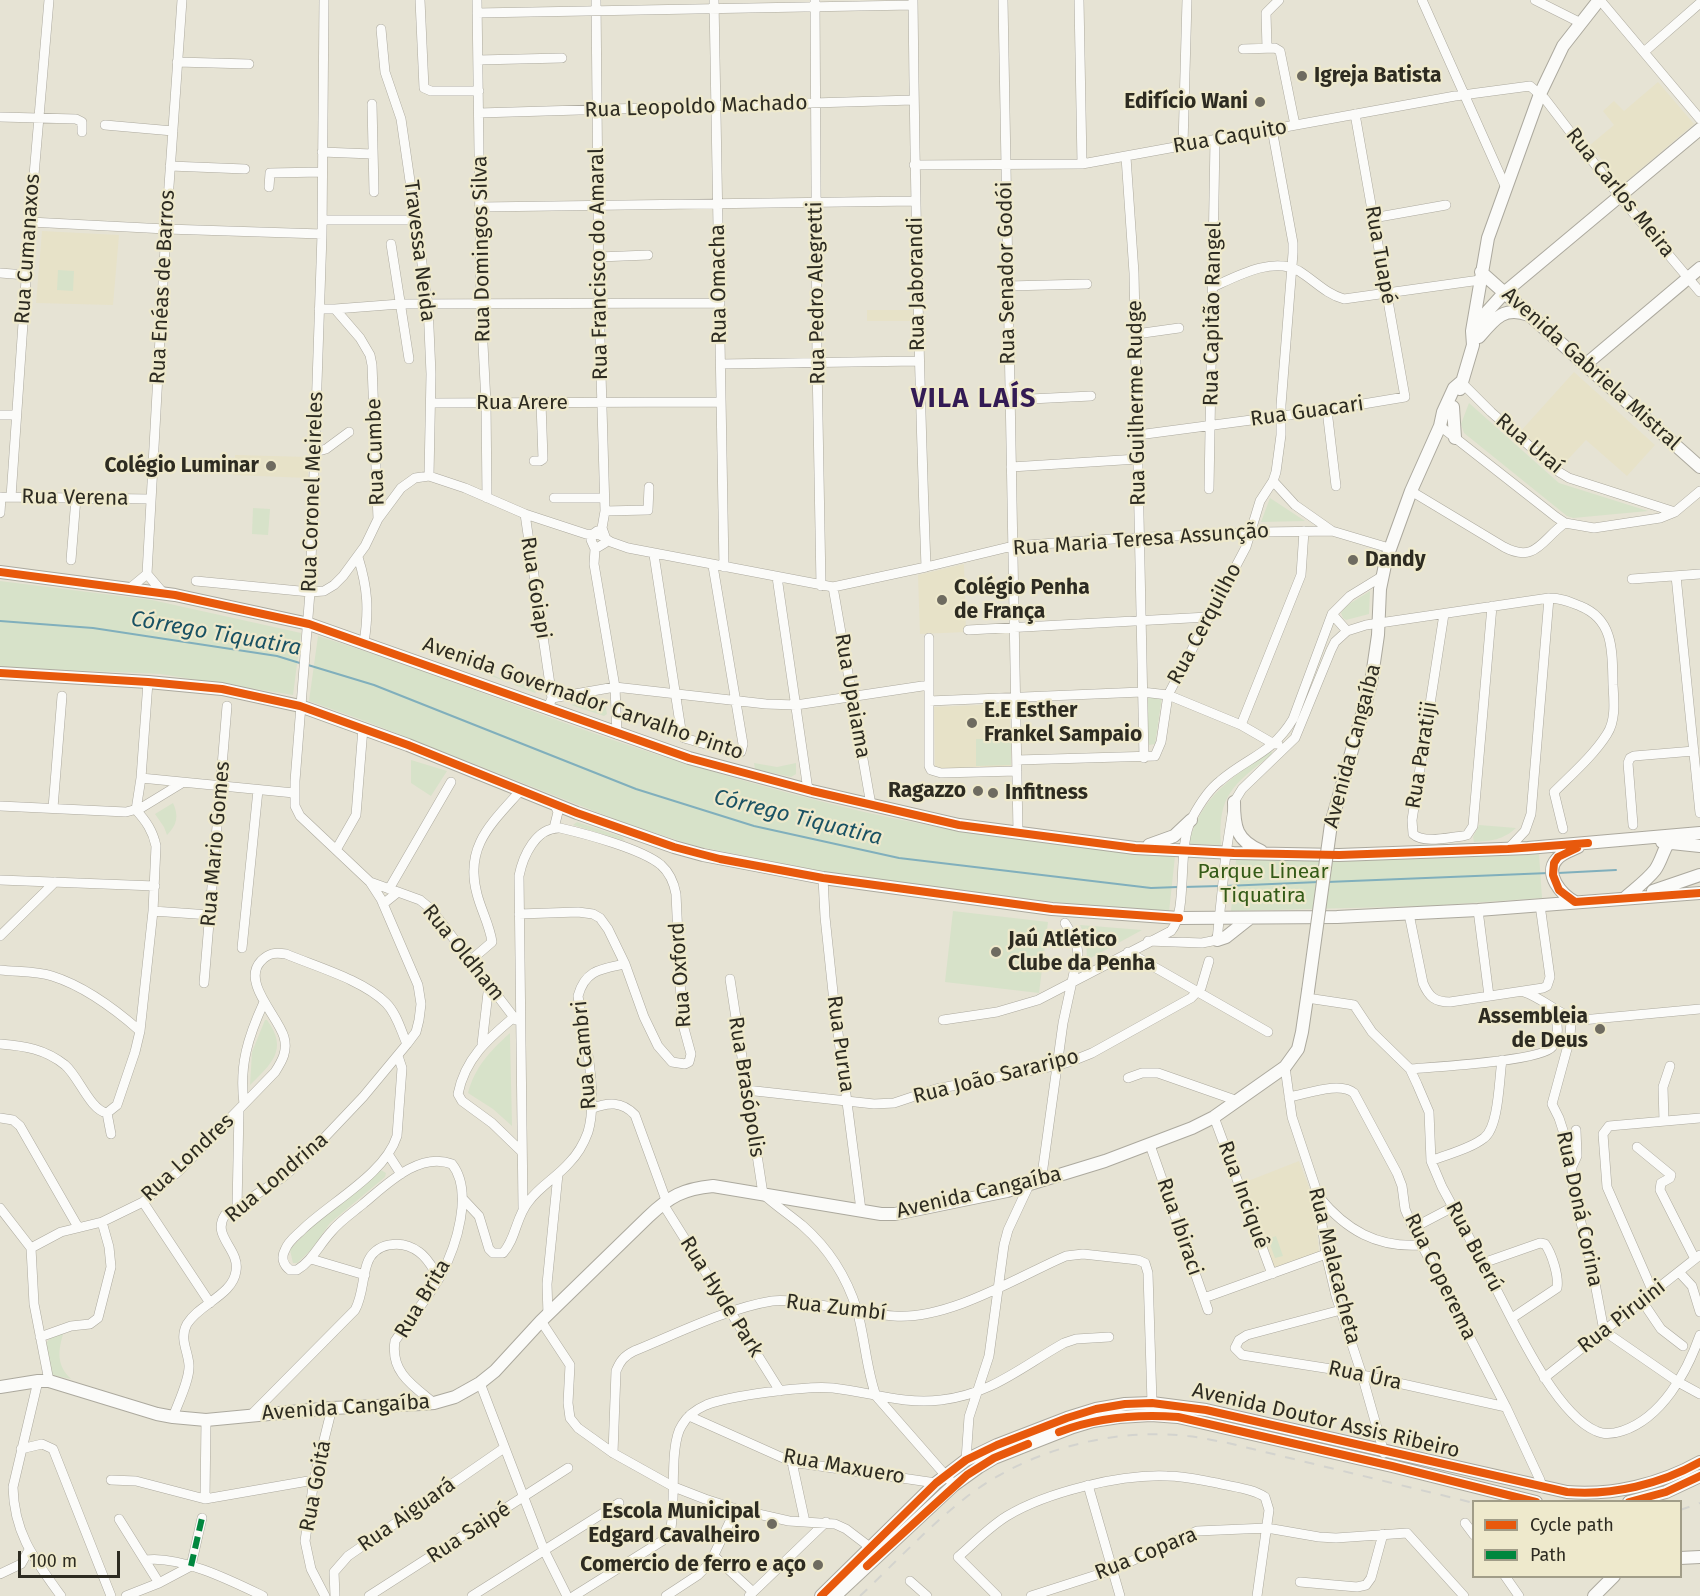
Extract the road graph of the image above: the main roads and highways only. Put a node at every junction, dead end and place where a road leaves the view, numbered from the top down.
1 (1599, 0) edge
2 (1700, 129) edge
3 (1700, 268) edge
4 (1480, 276) junction
5 (1505, 292) junction
6 (1530, 315) junction
7 (1473, 345) junction
8 (1585, 365) junction
9 (1461, 382) junction
10 (1453, 407) junction
11 (1440, 426) junction
12 (1455, 438) road end
13 (1700, 467) edge
14 (0, 572) edge
15 (0, 673) edge
16 (1234, 802) road end
17 (1191, 820) road end
18 (1700, 833) edge
19 (1671, 839) junction
20 (1588, 843) junction
21 (1700, 846) edge
22 (1135, 848) junction
23 (1268, 854) junction
24 (1700, 875) edge
25 (1700, 893) edge
26 (1632, 897) junction
27 (1575, 902) junction
28 (1250, 918) junction
29 (1217, 940) road end
30 (1, 1386) edge
31 (1700, 1462) edge
32 (1700, 1476) edge
33 (945, 1481) junction
34 (1542, 1488) junction
35 (1575, 1497) edge
36 (1528, 1500) edge
37 (1537, 1500) edge
38 (1636, 1500) edge
39 (1612, 1578) edge
40 (821, 1596) edge
41 (835, 1596) edge
42 (1594, 1596) edge

1 - 4 main road, Avenida Cangaíba
2 - 5 main road
3 - 8 main road
4 - 5 main road, Avenida Gabriela Mistral
4 - 7 main road, Avenida Cangaíba
5 - 6 main road, Avenida Gabriela Mistral
5 - 7 main road
6 - 7 main road
6 - 8 main road, Avenida Gabriela Mistral
7 - 9 main road, Avenida Cangaíba
8 - 13 main road, Avenida Gabriela Mistral
9 - 10 main road, Avenida Cangaíba
9 - 11 main road, Avenida Cangaíba
10 - 11 main road, Avenida Cangaíba
10 - 12 main road
11 - 30 main road, Avenida Cangaíba, bridge
14 - 22 main road, Avenida Governador Carvalho Pinto
15 - 28 main road
16 - 23 main road
17 - 22 main road
18 - 19 main road, Avenida Governador Carvalho Pinto
19 - 20 main road, Avenida Governador Carvalho Pinto
19 - 21 main road
19 - 26 main road
20 - 23 main road, Avenida Governador Carvalho Pinto
20 - 27 main road
22 - 23 main road, Avenida Governador Carvalho Pinto
24 - 26 main road
25 - 26 main road
26 - 27 main road
27 - 28 main road
28 - 29 main road
31 - 35 main road, Avenida Doutor Assis Ribeiro
32 - 38 main road
33 - 34 main road, Avenida Doutor Assis Ribeiro
33 - 36 main road, Avenida Doutor Assis Ribeiro
33 - 40 main road, Avenida Doutor Assis Ribeiro
33 - 41 main road, Avenida Doutor Assis Ribeiro
34 - 35 main road, Avenida Doutor Assis Ribeiro
34 - 37 main road
39 - 42 main road

